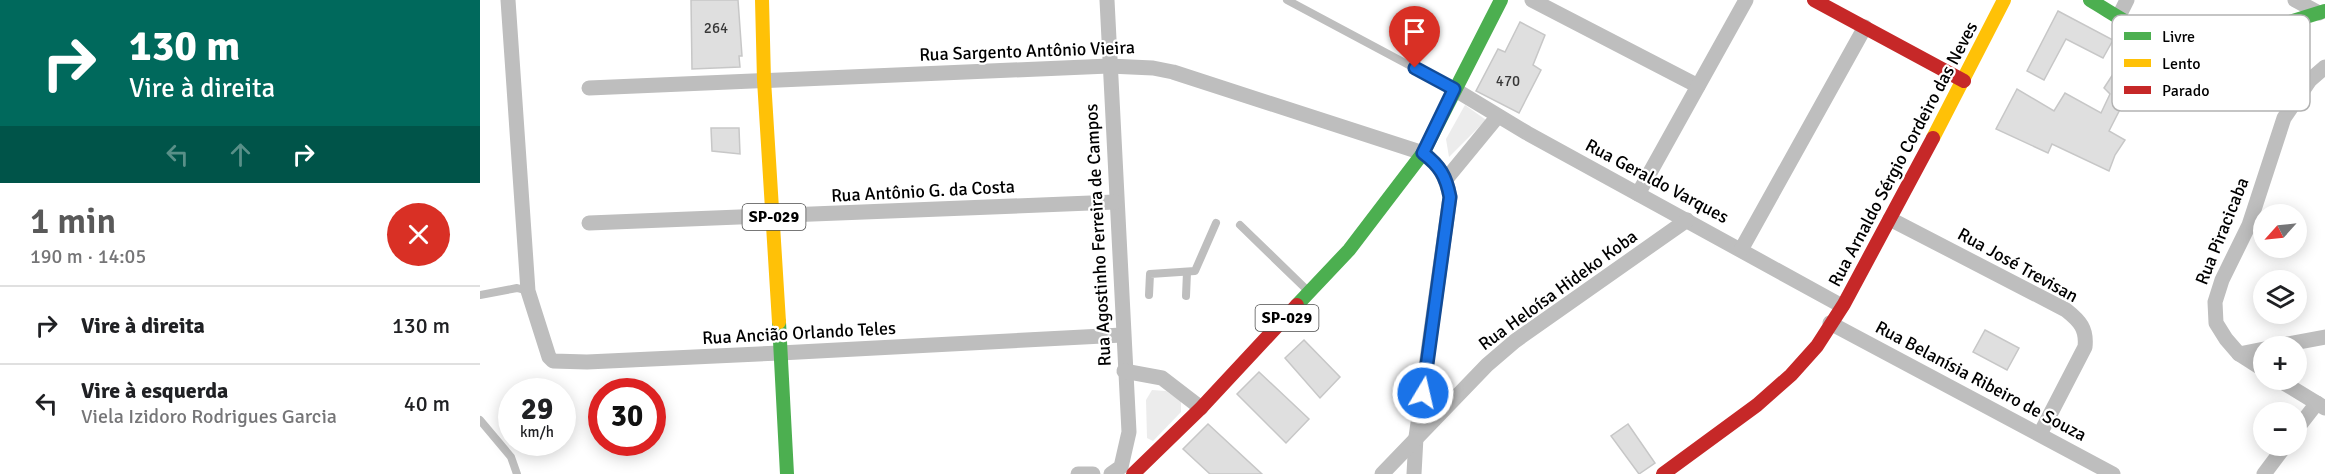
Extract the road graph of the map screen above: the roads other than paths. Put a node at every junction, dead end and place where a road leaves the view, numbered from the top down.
1 (508, 0) edge
2 (762, 0) edge
3 (1107, 0) edge
4 (1287, 0) edge
5 (1501, 0) edge
6 (1532, 0) edge
7 (1746, 0) edge
8 (1814, 0) edge
9 (2004, 0) edge
10 (2090, 0) edge
11 (2127, 0) edge
12 (2295, 0) edge
13 (1841, 6) edge
14 (2322, 12) edge
15 (2117, 15) edge
16 (2120, 15) edge
17 (1864, 27) junction
18 (1109, 66) junction
19 (2325, 67) edge
20 (764, 80) junction
21 (2310, 80) edge
22 (1964, 81) junction
23 (1698, 86) junction
24 (589, 88) dead end
25 (1454, 89) junction
26 (2289, 111) edge
27 (1498, 116) junction
28 (1423, 153) junction
29 (1447, 178) junction
30 (1638, 194) junction
31 (1115, 202) junction
32 (774, 217) junction
33 (1890, 219) junction
34 (1687, 220) junction
35 (589, 223) dead end
36 (1216, 223) dead end
37 (1240, 225) dead end
38 (1742, 248) junction
39 (1187, 272) junction
40 (528, 291) junction
41 (1309, 293) junction
42 (480, 295) edge
43 (1149, 295) dead end
44 (1186, 296) dead end
45 (1842, 306) junction
46 (1830, 323) junction
47 (1122, 335) junction
48 (2325, 337) edge
49 (2307, 340) edge
50 (2253, 351) edge
51 (780, 354) junction
52 (2239, 354) junction
53 (2253, 363) edge
54 (1124, 371) junction
55 (2296, 390) edge
56 (2321, 405) edge
57 (1202, 408) junction
58 (2307, 419) edge
59 (480, 420) edge
60 (2040, 434) junction
61 (1416, 437) junction
62 (2278, 456) edge
63 (1128, 472) edge
64 (517, 474) edge
65 (787, 474) edge
66 (1078, 474) edge
67 (1093, 474) edge
68 (1382, 474) edge
69 (1414, 474) edge
70 (1663, 474) edge
71 (2113, 474) edge
72 (2264, 474) edge

1 - 40 street
2 - 20 main road, SP-029
3 - 18 street, Rua Agostinho Ferreira de Campos
4 - 25 lane
5 - 25 main road, SP-029
6 - 23 street
7 - 23 street
8 - 13 main road
9 - 22 main road, Rua Arnaldo Sérgio Cordeiro das Neves
10 - 15 main road
11 - 16 street
12 - 14 street
13 - 17 main road
17 - 22 main road
17 - 38 street
18 - 20 street, Rua Sargento Antônio Vieira
18 - 28 street, Rua Sargento Antônio Vieira
18 - 31 street, Rua Agostinho Ferreira de Campos
19 - 21 street, Rua Piracicaba
20 - 24 street, Rua Sargento Antônio Vieira
20 - 32 main road, SP-029
22 - 33 main road, Rua Arnaldo Sérgio Cordeiro das Neves
23 - 30 street
25 - 27 street, Rua Geraldo Varques
25 - 28 main road, SP-029
26 - 52 street, Rua Piracicaba
27 - 29 street
27 - 30 street, Rua Geraldo Varques
28 - 29 street
28 - 41 main road, SP-029
29 - 61 street
30 - 34 street, Rua Geraldo Varques
31 - 32 street, Rua Antônio G. da Costa
31 - 47 street, Rua Agostinho Ferreira de Campos
32 - 35 street, Rua Antônio G. da Costa
32 - 51 main road, SP-029
33 - 45 main road, Rua Arnaldo Sérgio Cordeiro das Neves
33 - 60 street, Rua José Trevisan
34 - 38 street, Rua Geraldo Varques
34 - 61 street, Rua Heloísa Hideko Koba
36 - 39 lane
37 - 41 lane
38 - 45 street, Rua Geraldo Varques
39 - 43 lane
39 - 44 lane
40 - 42 lane
40 - 51 street, Rua Ancião Orlando Teles
41 - 57 main road, SP-029
45 - 46 main road, Rua Arnaldo Sérgio Cordeiro das Neves
46 - 60 street, Rua Belanísia Ribeiro de Souza
46 - 70 main road, Rua Arnaldo Sérgio Cordeiro das Neves
47 - 51 street, Rua Ancião Orlando Teles
47 - 54 street, Rua Agostinho Ferreira de Campos
48 - 49 street
50 - 52 street
51 - 65 main road, SP-029
52 - 53 street, Rua Piracicaba
54 - 57 street
54 - 63 street, Rua Agostinho Ferreira de Campos
55 - 56 street
56 - 58 street
57 - 63 main road, SP-029
59 - 64 lane
60 - 71 street, Rua Belanísia Ribeiro de Souza
61 - 68 street, Rua Heloísa Hideko Koba
61 - 69 street
62 - 72 street
66 - 67 street

